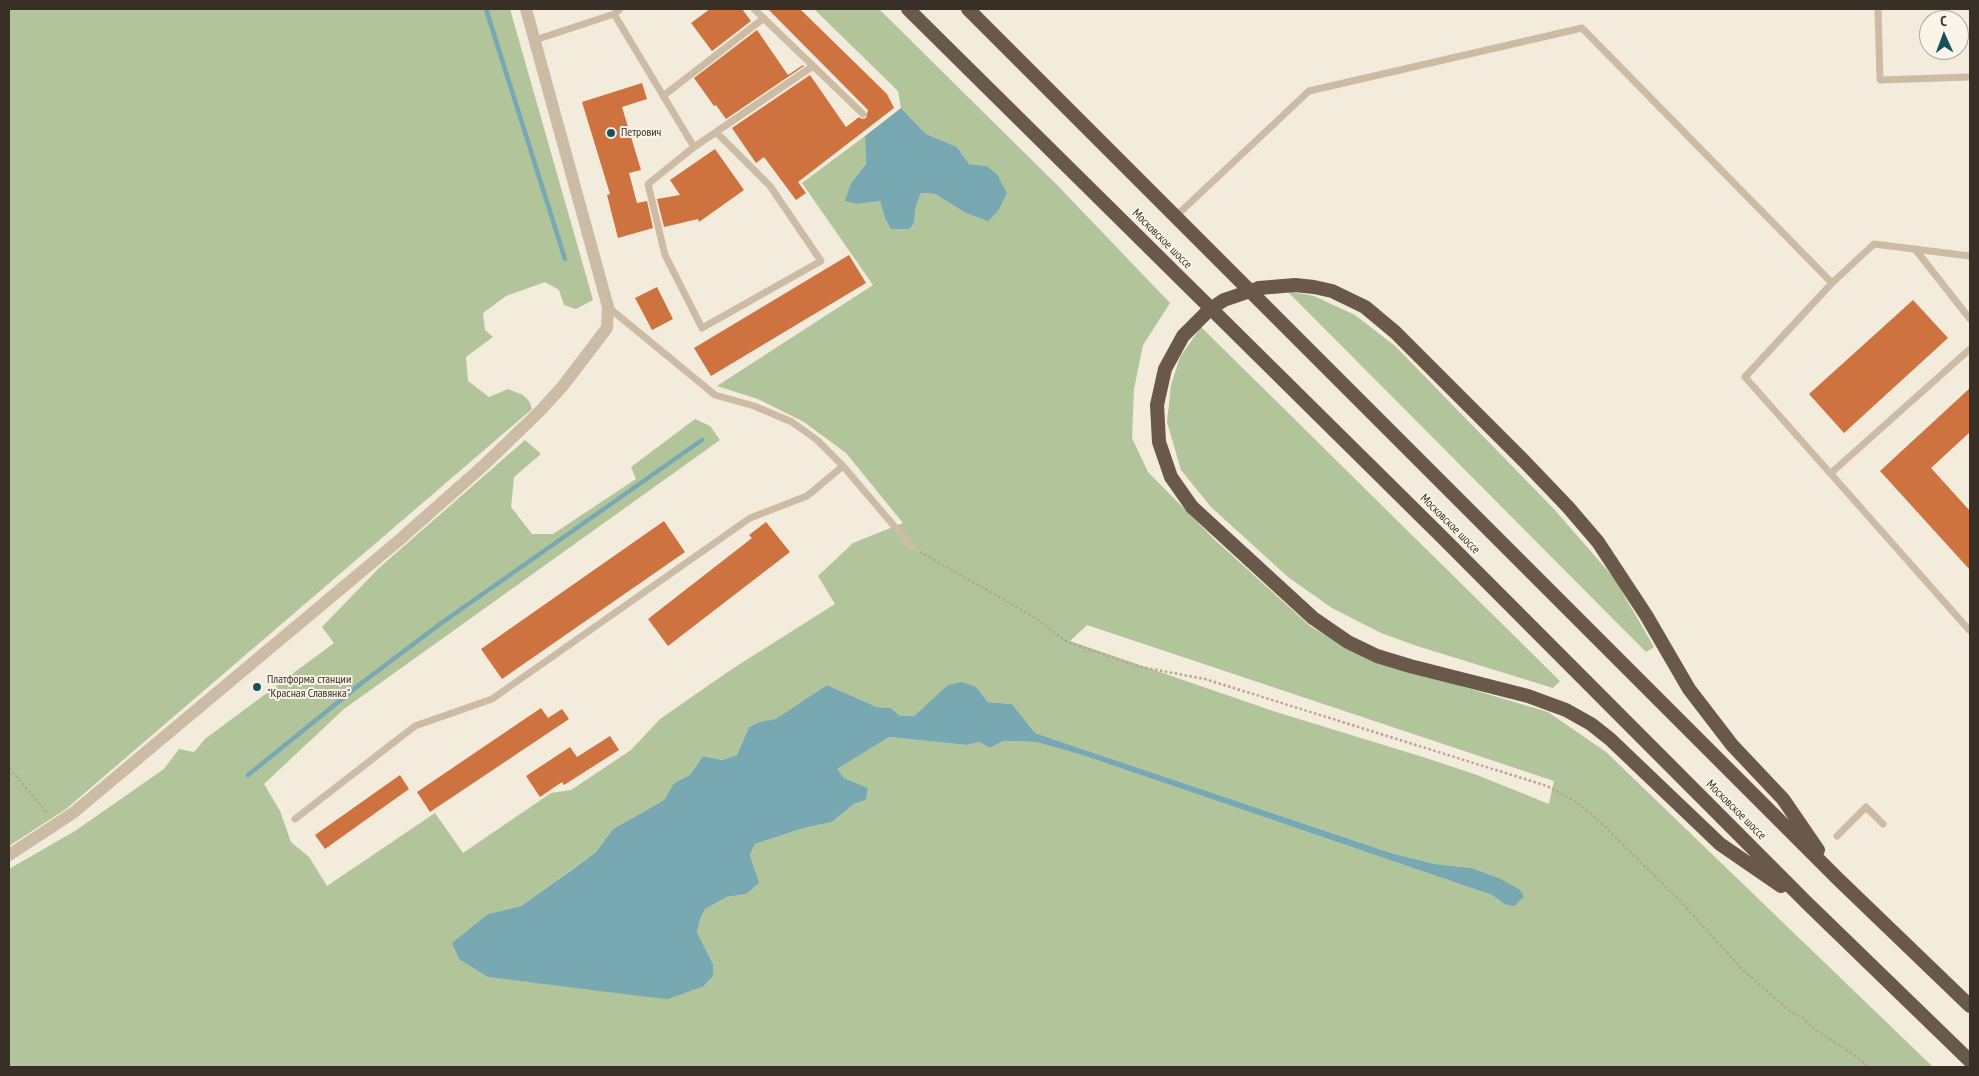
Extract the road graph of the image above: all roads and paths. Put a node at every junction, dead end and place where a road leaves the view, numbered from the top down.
1 (526, 9) edge
2 (754, 9) edge
3 (908, 9) edge
4 (968, 9) edge
5 (1878, 9) edge
6 (617, 11) edge
7 (764, 18) junction
8 (535, 40) junction
9 (813, 66) junction
10 (1970, 77) edge
11 (663, 96) junction
12 (863, 114) dead end
13 (716, 132) junction
14 (694, 147) junction
15 (1175, 217) junction
16 (1915, 249) junction
17 (1970, 256) edge
18 (1832, 283) junction
19 (608, 307) junction
20 (1970, 318) edge
21 (1970, 349) edge
22 (843, 466) junction
23 (1831, 474) junction
24 (912, 547) joint
25 (1970, 631) edge
26 (9, 768) edge
27 (295, 819) dead end
28 (56, 824) junction
29 (1884, 824) dead end
30 (1837, 836) dead end
31 (9, 855) edge
32 (1838, 879) junction
33 (1808, 904) junction
34 (1970, 1006) edge
35 (1970, 1061) edge
36 (1868, 1067) edge

1 - 8 street
2 - 7 lane
3 - 33 highway, Московское шоссе
4 - 15 highway, Московское шоссе
5 - 10 lane
6 - 8 lane
6 - 11 lane
7 - 9 lane
7 - 11 lane
8 - 19 street
9 - 12 lane
9 - 13 lane
11 - 14 lane
13 - 14 lane
13 - 14 lane
15 - 18 lane
15 - 32 highway, Московское шоссе
16 - 17 lane
16 - 18 lane
16 - 20 lane
18 - 23 lane
19 - 22 lane
19 - 28 street
21 - 23 lane
22 - 24 lane
22 - 27 lane
23 - 25 lane
24 - 36 path
26 - 28 path
28 - 31 street
29 - 30 lane
32 - 33 highway, bridge
32 - 34 highway, Московское шоссе
33 - 35 highway, Московское шоссе

